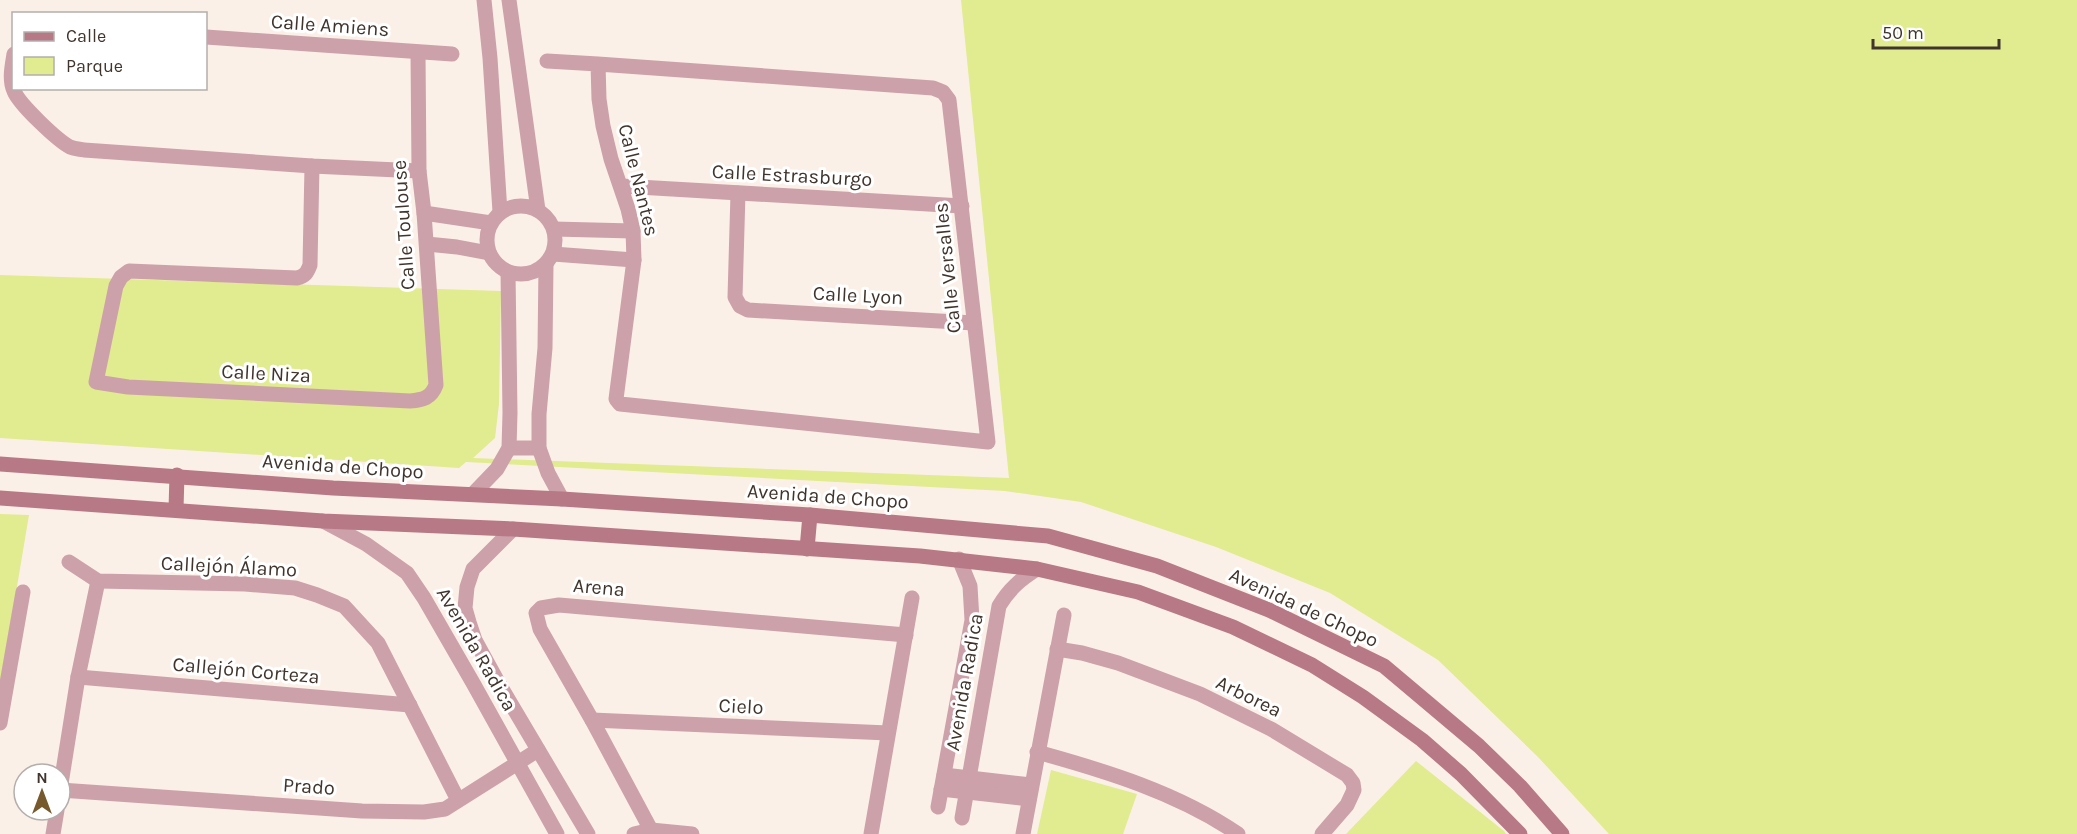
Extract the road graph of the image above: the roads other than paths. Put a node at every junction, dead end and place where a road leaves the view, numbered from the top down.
1 (484, 0) edge
2 (508, 0) edge
3 (207, 37) edge
4 (418, 52) junction
5 (452, 54) dead end
6 (515, 55) junction
7 (490, 58) junction
8 (547, 61) dead end
9 (598, 64) junction
10 (14, 90) edge
11 (312, 166) junction
12 (419, 171) junction
13 (621, 186) junction
14 (738, 193) junction
15 (962, 206) junction
16 (538, 210) junction
17 (424, 213) junction
18 (495, 218) junction
19 (554, 229) junction
20 (633, 231) junction
21 (427, 244) junction
22 (489, 253) junction
23 (549, 260) junction
24 (634, 260) junction
25 (508, 272) junction
26 (974, 322) junction
27 (432, 394) joint
28 (988, 442) joint
29 (509, 448) junction
30 (539, 448) junction
31 (0, 464) edge
32 (177, 475) junction
33 (473, 494) junction
34 (0, 498) edge
35 (562, 499) junction
36 (176, 509) junction
37 (810, 515) junction
38 (323, 521) junction
39 (513, 529) junction
40 (807, 549) junction
41 (959, 559) junction
42 (69, 562) dead end
43 (1037, 569) junction
44 (98, 581) junction
45 (23, 592) dead end
46 (912, 598) dead end
47 (1064, 615) dead end
48 (906, 635) junction
49 (7, 641) edge
50 (1057, 649) junction
51 (78, 677) junction
52 (410, 705) junction
53 (592, 720) junction
54 (0, 723) edge
55 (888, 734) junction
56 (538, 750) junction
57 (1037, 752) junction
58 (64, 762) edge
59 (519, 762) junction
60 (943, 782) junction
61 (967, 785) junction
62 (72, 791) edge
63 (1030, 792) junction
64 (458, 800) junction
65 (938, 807) dead end
66 (962, 818) dead end
67 (651, 830) junction
68 (557, 834) edge
69 (588, 834) edge
70 (634, 834) edge
71 (692, 834) edge
72 (871, 834) edge
73 (1023, 834) edge
74 (1238, 834) edge
75 (1322, 834) edge
76 (1520, 834) edge
77 (1562, 834) edge

1 - 7 street
2 - 6 street
3 - 4 street, Calle Amiens
4 - 5 street, Calle Amiens
4 - 12 street, Calle Toulouse
6 - 7 street
6 - 16 street
7 - 18 street
8 - 9 street
9 - 13 street, Calle Nantes
9 - 15 street, Calle Versalles
10 - 11 street
11 - 12 street
11 - 27 street, Calle Niza
12 - 17 street, Calle Toulouse
13 - 14 street, Calle Estrasburgo
13 - 20 street, Calle Nantes
14 - 15 street, Calle Estrasburgo
14 - 26 street, Calle Lyon
15 - 26 street, Calle Versalles
16 - 18 street
16 - 19 street
17 - 18 street
17 - 21 street, Calle Toulouse
18 - 22 street
19 - 20 street
19 - 23 street
20 - 24 street, Calle Nantes
21 - 22 street
21 - 27 street, Calle Toulouse
22 - 25 street
23 - 24 street
23 - 25 street
23 - 30 street
24 - 28 street, Calle Nantes
25 - 29 street
26 - 28 street, Calle Versalles
29 - 30 street
29 - 33 street
30 - 35 street
31 - 32 street, Avenida de Chopo
32 - 33 street, Avenida de Chopo
32 - 36 street
33 - 35 street, Avenida de Chopo
34 - 36 street
35 - 37 street, Avenida de Chopo
36 - 38 street
37 - 40 street
37 - 77 street, Avenida de Chopo
38 - 39 street
38 - 59 street, Avenida Radica
39 - 40 street
39 - 56 street, Avenida Radica
40 - 41 street
41 - 43 street
41 - 60 street, Avenida Radica
42 - 44 street
43 - 61 street, Avenida Radica
43 - 76 street
44 - 51 street
44 - 52 street, Callejón Álamo
45 - 49 street
46 - 48 street
47 - 50 street
48 - 53 street, Arena
48 - 55 street
49 - 54 street
50 - 57 street
50 - 75 street, Arborea
51 - 52 street, Callejón Corteza
51 - 58 street
52 - 64 street, Callejón Álamo
53 - 55 street, Cielo
53 - 67 street, Arena
55 - 72 street
56 - 59 street, Prado
56 - 69 street, Avenida Radica
57 - 63 street
57 - 74 street
59 - 64 street, Prado
59 - 68 street, Avenida Radica
60 - 61 street
60 - 65 street, Avenida Radica
61 - 63 street
61 - 66 street, Avenida Radica
62 - 64 street, Prado
63 - 73 street
67 - 70 street
67 - 71 street

